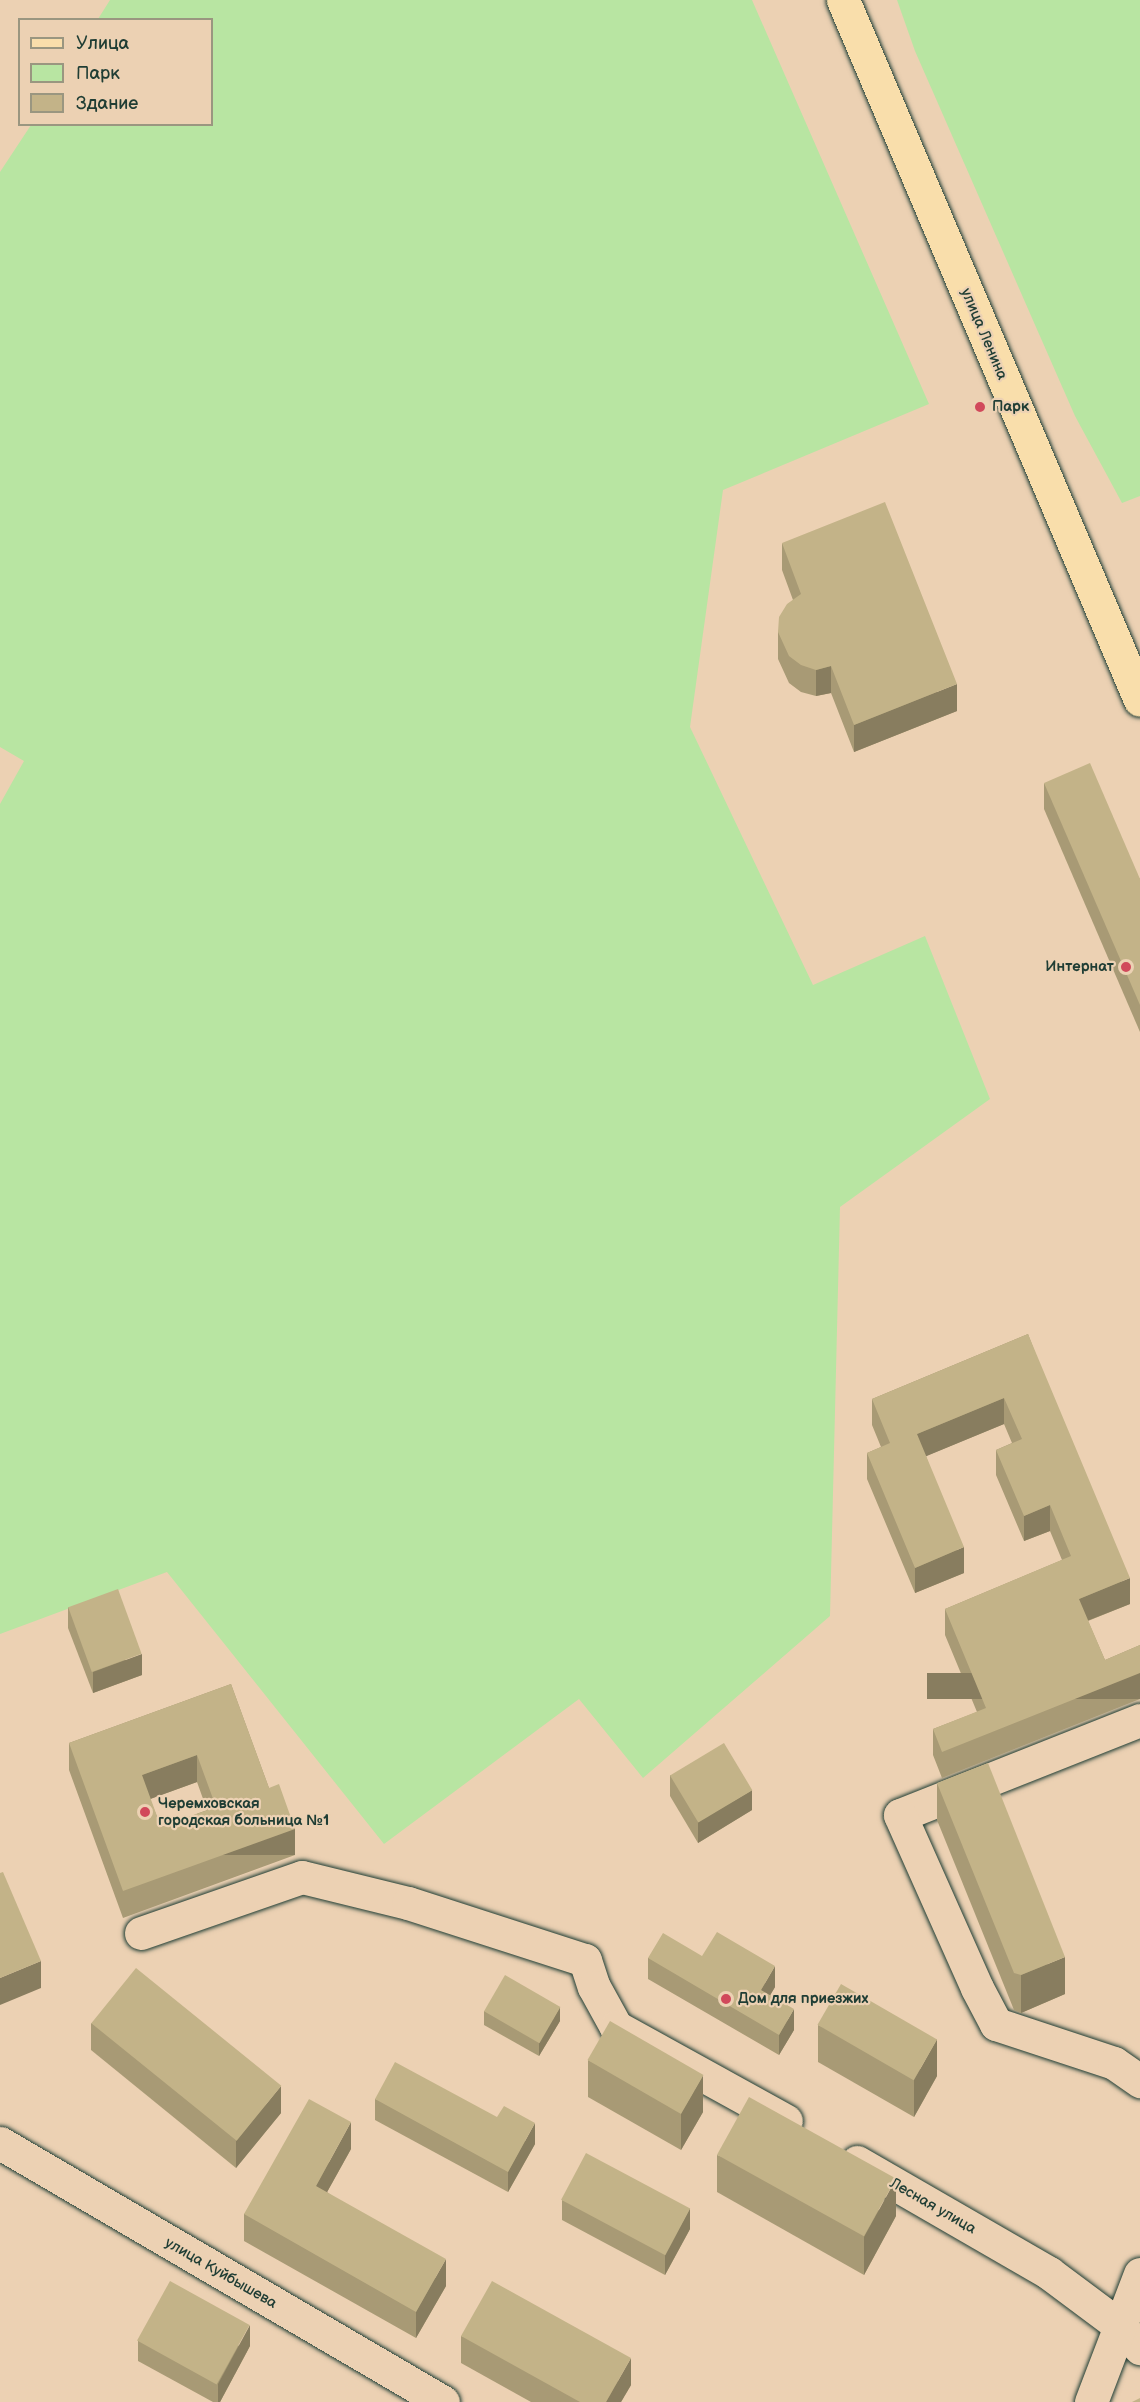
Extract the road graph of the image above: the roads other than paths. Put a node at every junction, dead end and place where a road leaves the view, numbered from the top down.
1 (843, 0) edge
2 (1140, 700) edge
3 (1140, 1720) edge
4 (141, 1933) dead end
5 (1140, 2081) edge
6 (0, 2143) edge
7 (1140, 2274) edge
8 (1130, 2337) edge
9 (443, 2402) edge
10 (1091, 2402) edge

1 - 2 main road, улица Ленина
3 - 5 street
4 - 8 street, Лесная улица
6 - 9 street, улица Куйбышева
7 - 8 street
8 - 10 street

